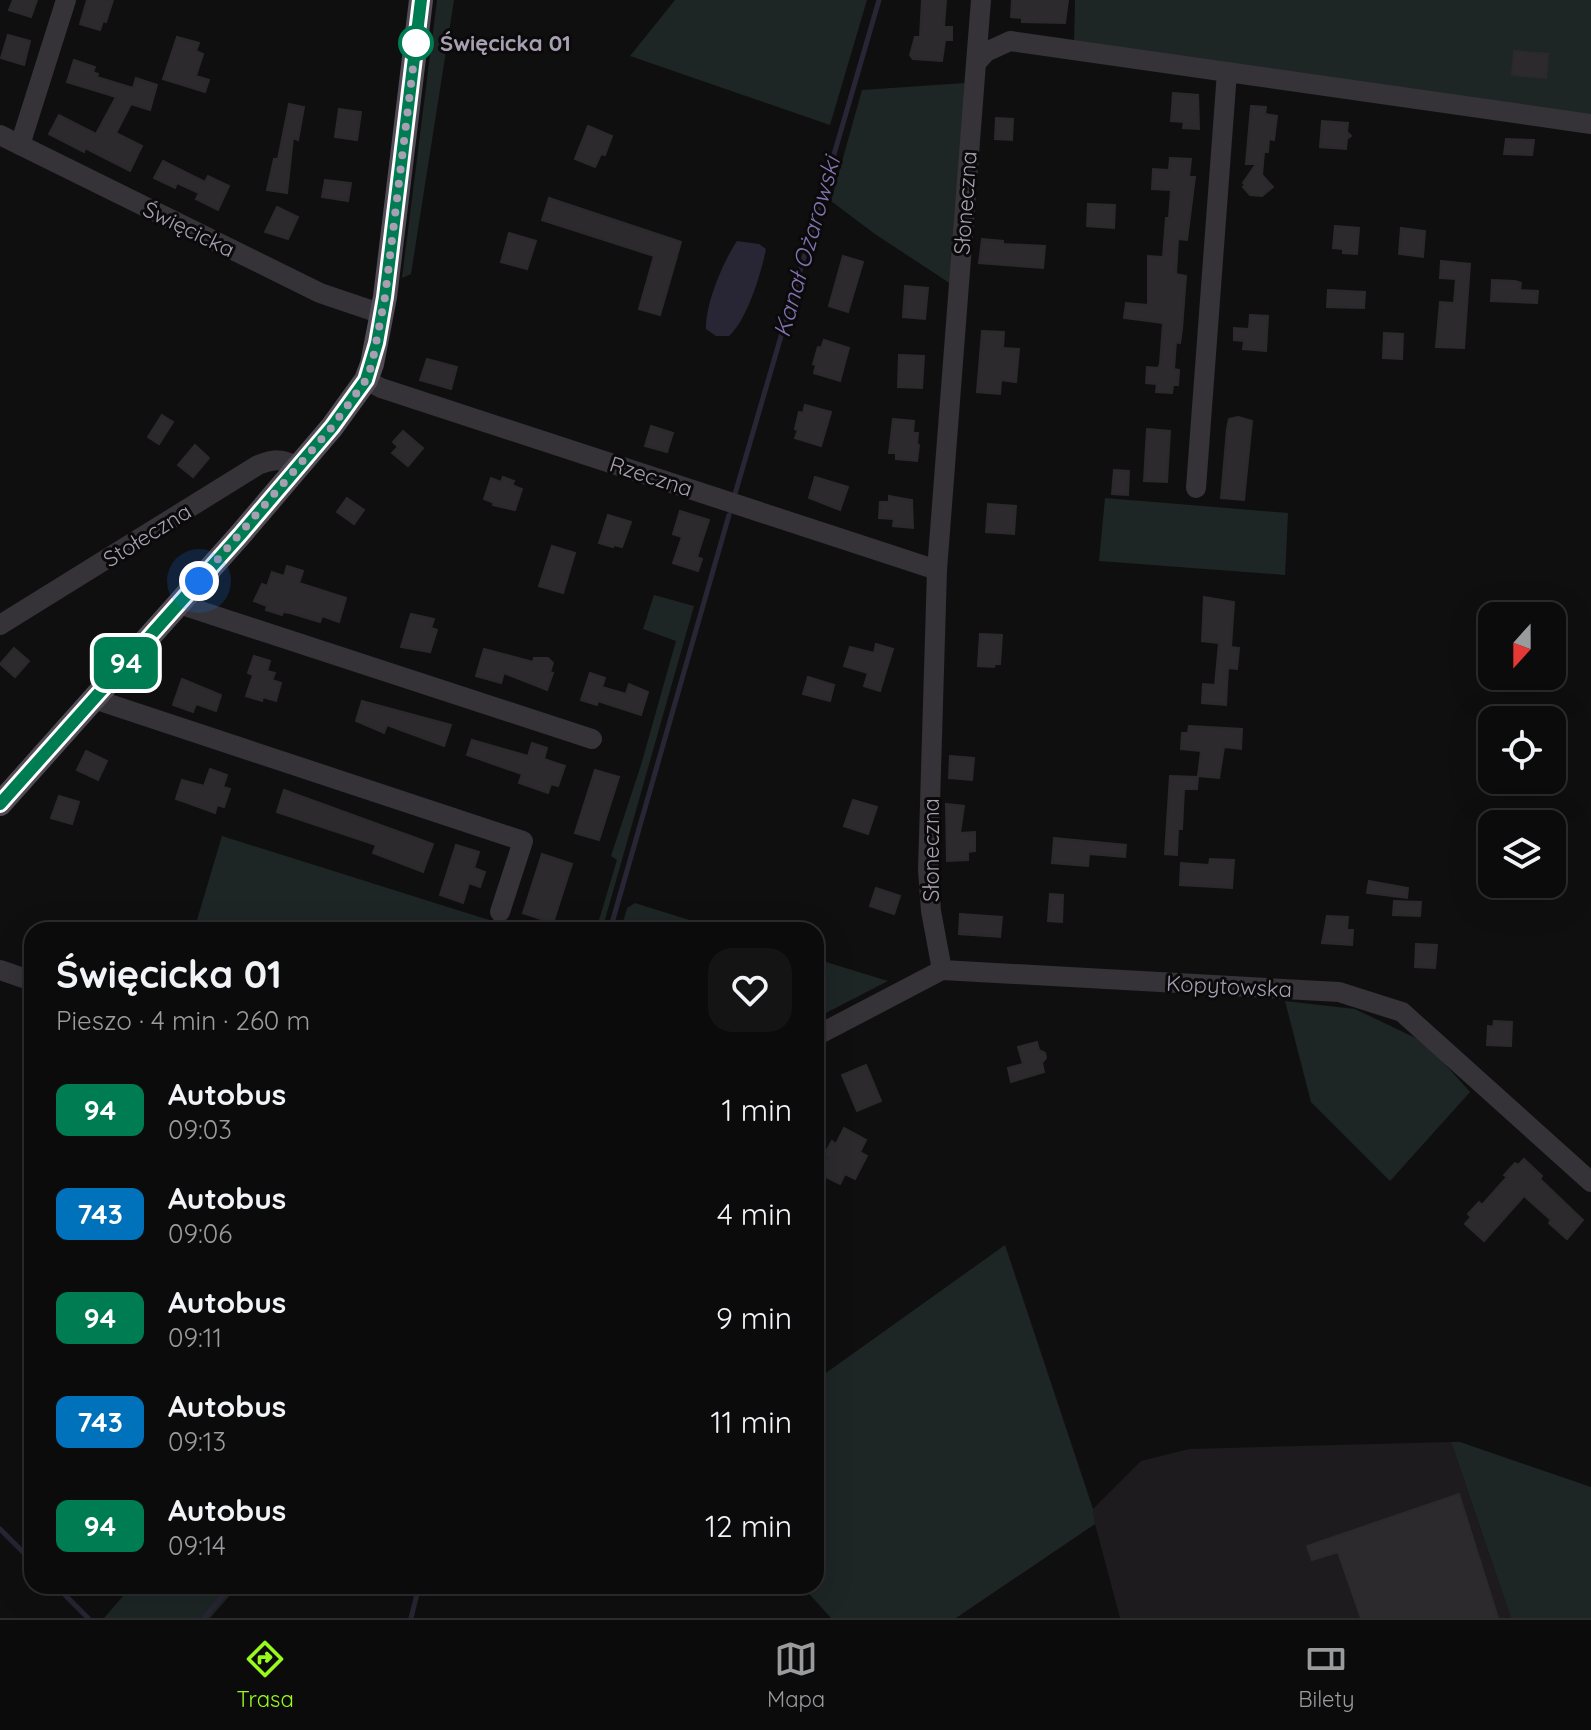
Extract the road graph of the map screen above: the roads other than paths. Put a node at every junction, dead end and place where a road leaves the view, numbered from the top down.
1 (66, 0) edge
2 (421, 0) edge
3 (981, 0) edge
4 (976, 63) junction
5 (1227, 72) junction
6 (1591, 124) edge
7 (0, 135) edge
8 (20, 145) junction
9 (382, 314) junction
10 (366, 380) junction
11 (297, 467) junction
12 (1196, 488) dead end
13 (937, 570) junction
14 (179, 604) junction
15 (0, 625) edge
16 (94, 699) junction
17 (592, 739) dead end
18 (0, 804) edge
19 (500, 912) dead end
20 (0, 970) edge
21 (942, 970) junction
22 (24, 978) edge
23 (824, 1032) edge
24 (1591, 1182) edge

1 - 8 street
2 - 9 main road
3 - 4 street, Słoneczna
4 - 5 street
4 - 13 street, Słoneczna
5 - 6 street
5 - 12 street
7 - 8 street, Święcicka
8 - 9 street, Święcicka
9 - 10 main road
10 - 11 main road
10 - 13 street, Rzeczna
11 - 14 main road
11 - 15 street, Stołeczna
13 - 21 street, Słoneczna
14 - 16 main road
14 - 17 street
16 - 18 main road
16 - 19 street
20 - 22 street
21 - 23 street
21 - 24 street, Kopytowska

